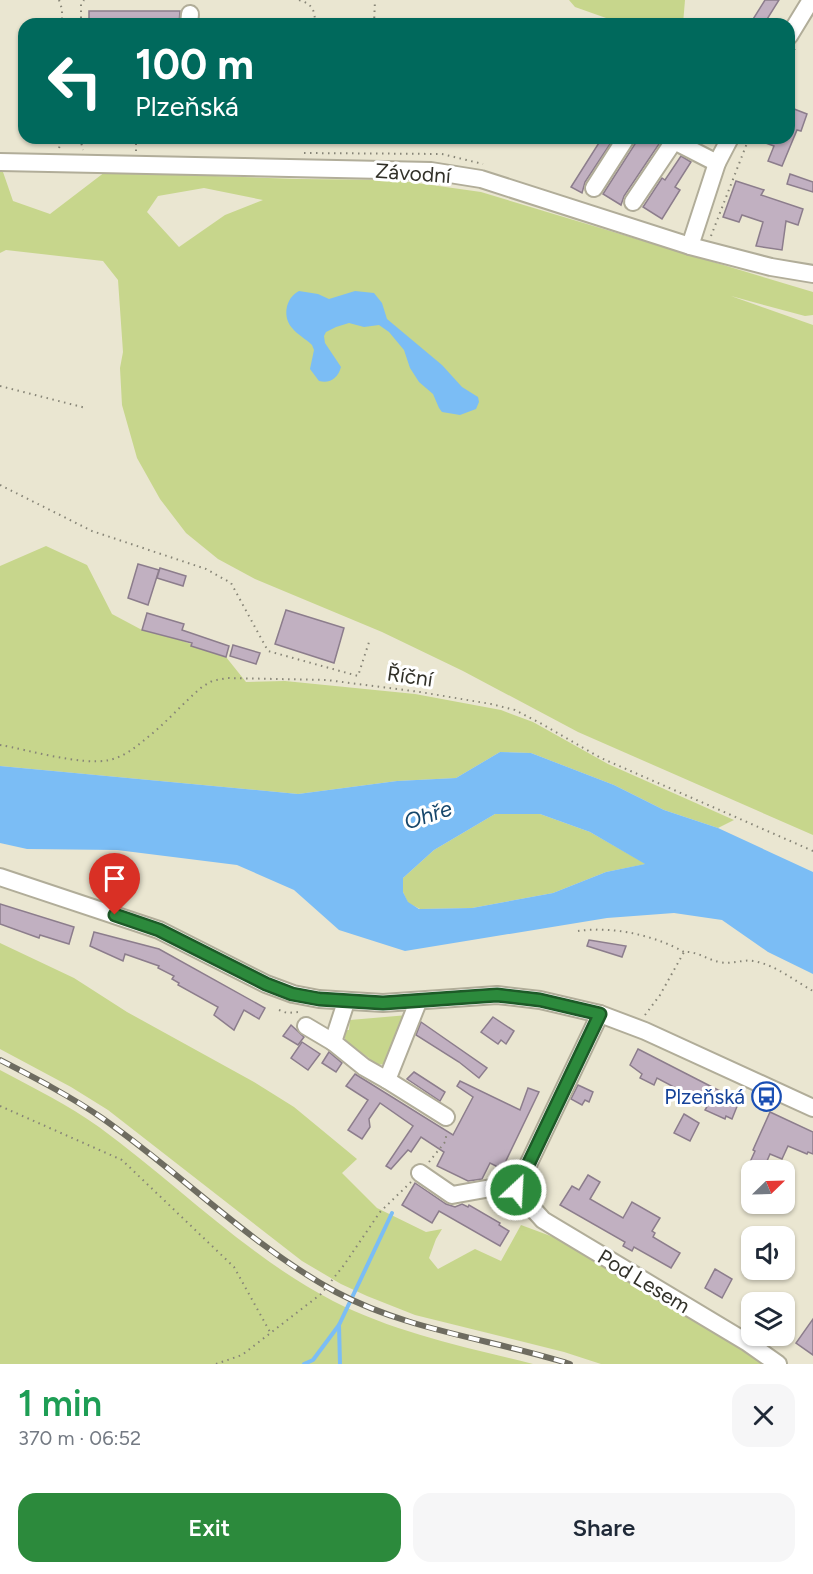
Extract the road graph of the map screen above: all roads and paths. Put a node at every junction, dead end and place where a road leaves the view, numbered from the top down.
1 (59, 0) edge
2 (84, 0) edge
3 (299, 0) edge
4 (375, 0) edge
5 (809, 9) edge
6 (62, 18) edge
7 (81, 18) edge
8 (315, 18) edge
9 (374, 18) edge
10 (795, 28) edge
11 (136, 144) edge
12 (622, 144) edge
13 (672, 144) edge
14 (684, 144) edge
15 (727, 144) edge
16 (136, 152) dead end
17 (0, 162) edge
18 (717, 163) junction
19 (594, 188) dead end
20 (633, 202) dead end
21 (690, 246) junction
22 (813, 274) edge
23 (0, 386) edge
24 (86, 408) dead end
25 (0, 485) edge
26 (370, 639) dead end
27 (0, 745) edge
28 (813, 851) edge
29 (0, 877) edge
30 (578, 931) dead end
31 (684, 952) junction
32 (813, 991) edge
33 (346, 1002) junction
34 (418, 1002) junction
35 (600, 1014) junction
36 (306, 1026) dead end
37 (639, 1029) junction
38 (333, 1042) junction
39 (387, 1080) junction
40 (0, 1107) edge
41 (813, 1108) edge
42 (446, 1117) joint
43 (420, 1173) junction
44 (516, 1190) junction
45 (270, 1332) junction
46 (216, 1364) edge
47 (778, 1364) edge

1 - 6 path
2 - 7 path
3 - 8 path
4 - 9 path
5 - 10 street
11 - 16 path
12 - 19 street
13 - 20 street
14 - 18 street
15 - 18 street
17 - 21 street, Závodní
18 - 21 street
21 - 22 street, Závodní
23 - 24 path
25 - 26 path
27 - 28 path, Říční
29 - 33 street
30 - 31 path
31 - 32 path
31 - 37 path
33 - 34 street
33 - 38 street
34 - 35 street
34 - 39 street
35 - 37 street
35 - 44 street
36 - 38 street
37 - 41 street
38 - 39 street
39 - 42 street
40 - 45 path
42 - 43 path
43 - 44 street
43 - 45 path
44 - 47 street, Pod Lesem
45 - 46 path

